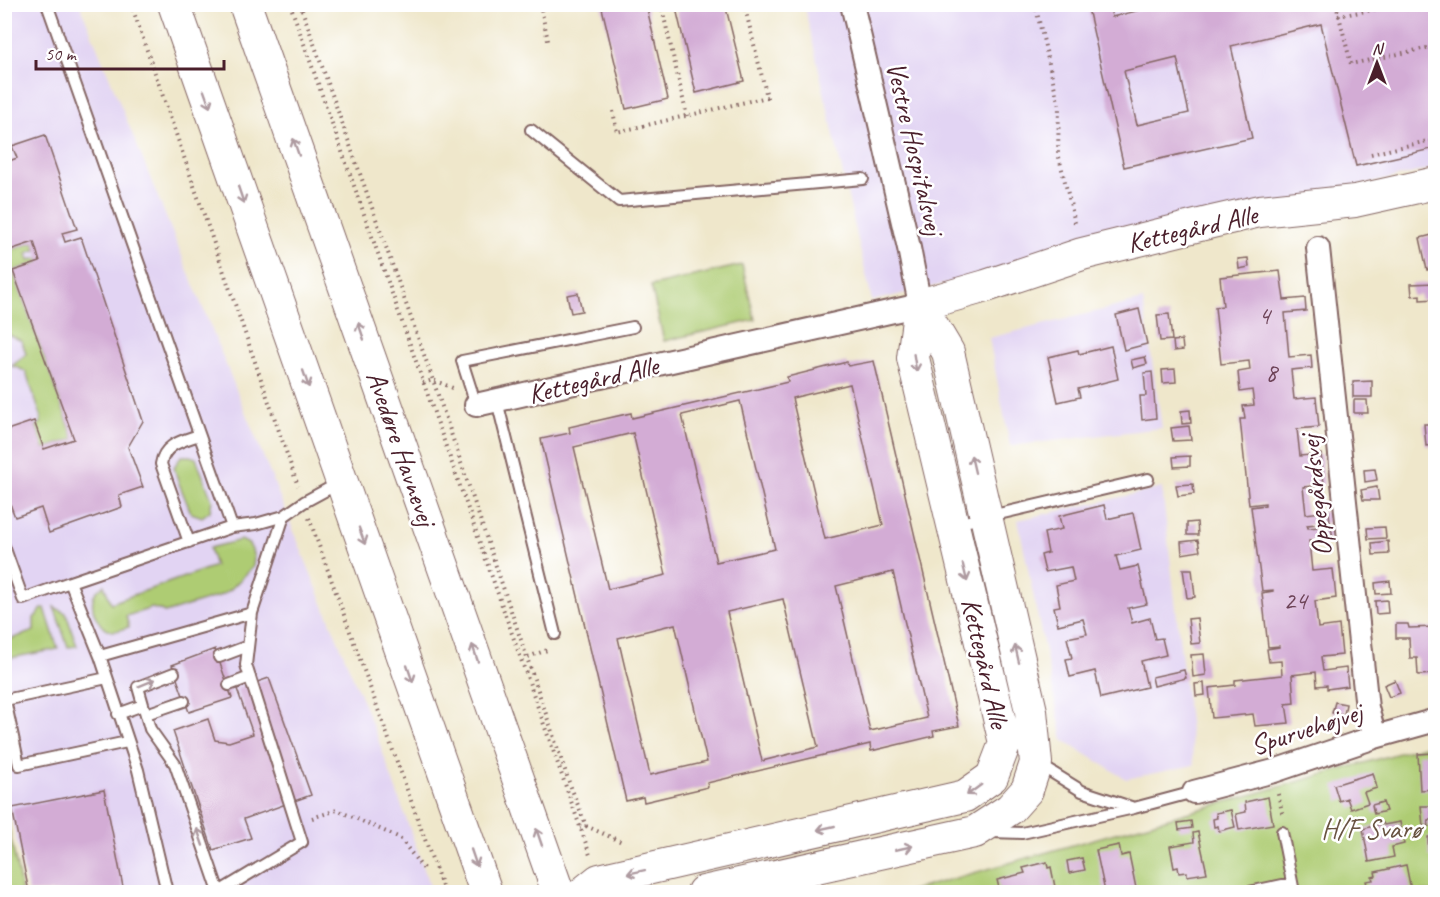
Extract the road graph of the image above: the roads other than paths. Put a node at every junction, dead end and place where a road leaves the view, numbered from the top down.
1 (47, 4) edge
2 (174, 4) edge
3 (245, 4) edge
4 (852, 4) edge
5 (531, 130) dead end
6 (863, 179) dead end
7 (1436, 183) edge
8 (1318, 248) dead end
9 (920, 305) junction
10 (633, 327) dead end
11 (481, 397) junction
12 (199, 435) junction
13 (1148, 479) dead end
14 (342, 481) junction
15 (284, 516) junction
16 (986, 517) junction
17 (953, 525) junction
18 (232, 527) junction
19 (189, 542) junction
20 (4, 546) edge
21 (70, 582) junction
22 (252, 613) junction
23 (555, 634) dead end
24 (248, 646) junction
25 (100, 656) junction
26 (219, 657) dead end
27 (174, 673) dead end
28 (250, 677) junction
29 (107, 678) junction
30 (229, 685) dead end
31 (184, 700) dead end
32 (144, 709) junction
33 (118, 714) junction
34 (1436, 720) edge
35 (1375, 737) junction
36 (127, 741) junction
37 (1036, 763) junction
38 (1194, 792) joint
39 (1134, 808) junction
40 (975, 831) junction
41 (1282, 831) road end
42 (592, 886) edge
43 (1293, 888) edge
44 (167, 892) edge
45 (219, 892) edge
46 (486, 892) edge
47 (558, 892) edge
48 (703, 892) edge
49 (1249, 892) edge

1 - 12 lane
2 -> 14 street
47 -> 3 street, Avedøre Havnevej
4 - 9 street, Vestre Hospitalsvej
5 - 6 lane
7 - 9 street, Kettegård Alle
8 - 35 street, Oppegårdsvej
9 - 11 street, Kettegård Alle
16 -> 9 street, Kettegård Alle
9 -> 17 street, Kettegård Alle
10 - 11 lane
11 - 23 lane
12 - 18 lane
12 - 19 lane
13 - 16 lane
14 - 15 lane
14 -> 46 street
15 - 18 lane
15 - 22 lane
16 - 17 lane
37 -> 16 street, Kettegård Alle
17 -> 42 street, Kettegård Alle
18 - 19 lane
19 - 21 lane
20 - 21 lane
21 - 25 lane
22 - 24 lane
22 - 25 lane
24 - 26 lane
24 - 28 lane
25 - 29 lane
32 -> 27 lane
28 - 30 lane
28 - 45 lane
29 - 33 lane
29 - 36 lane
31 - 32 lane
32 - 33 lane
45 -> 32 lane
33 - 36 lane
34 - 35 street, Spurvehøjvej
35 - 38 street, Spurvehøjvej
36 - 44 lane
37 - 39 lane
37 - 40 street, Kettegård Alle
38 - 39 lane
39 - 40 lane
48 -> 40 street, Kettegård Alle
41 - 43 lane
43 - 49 lane

